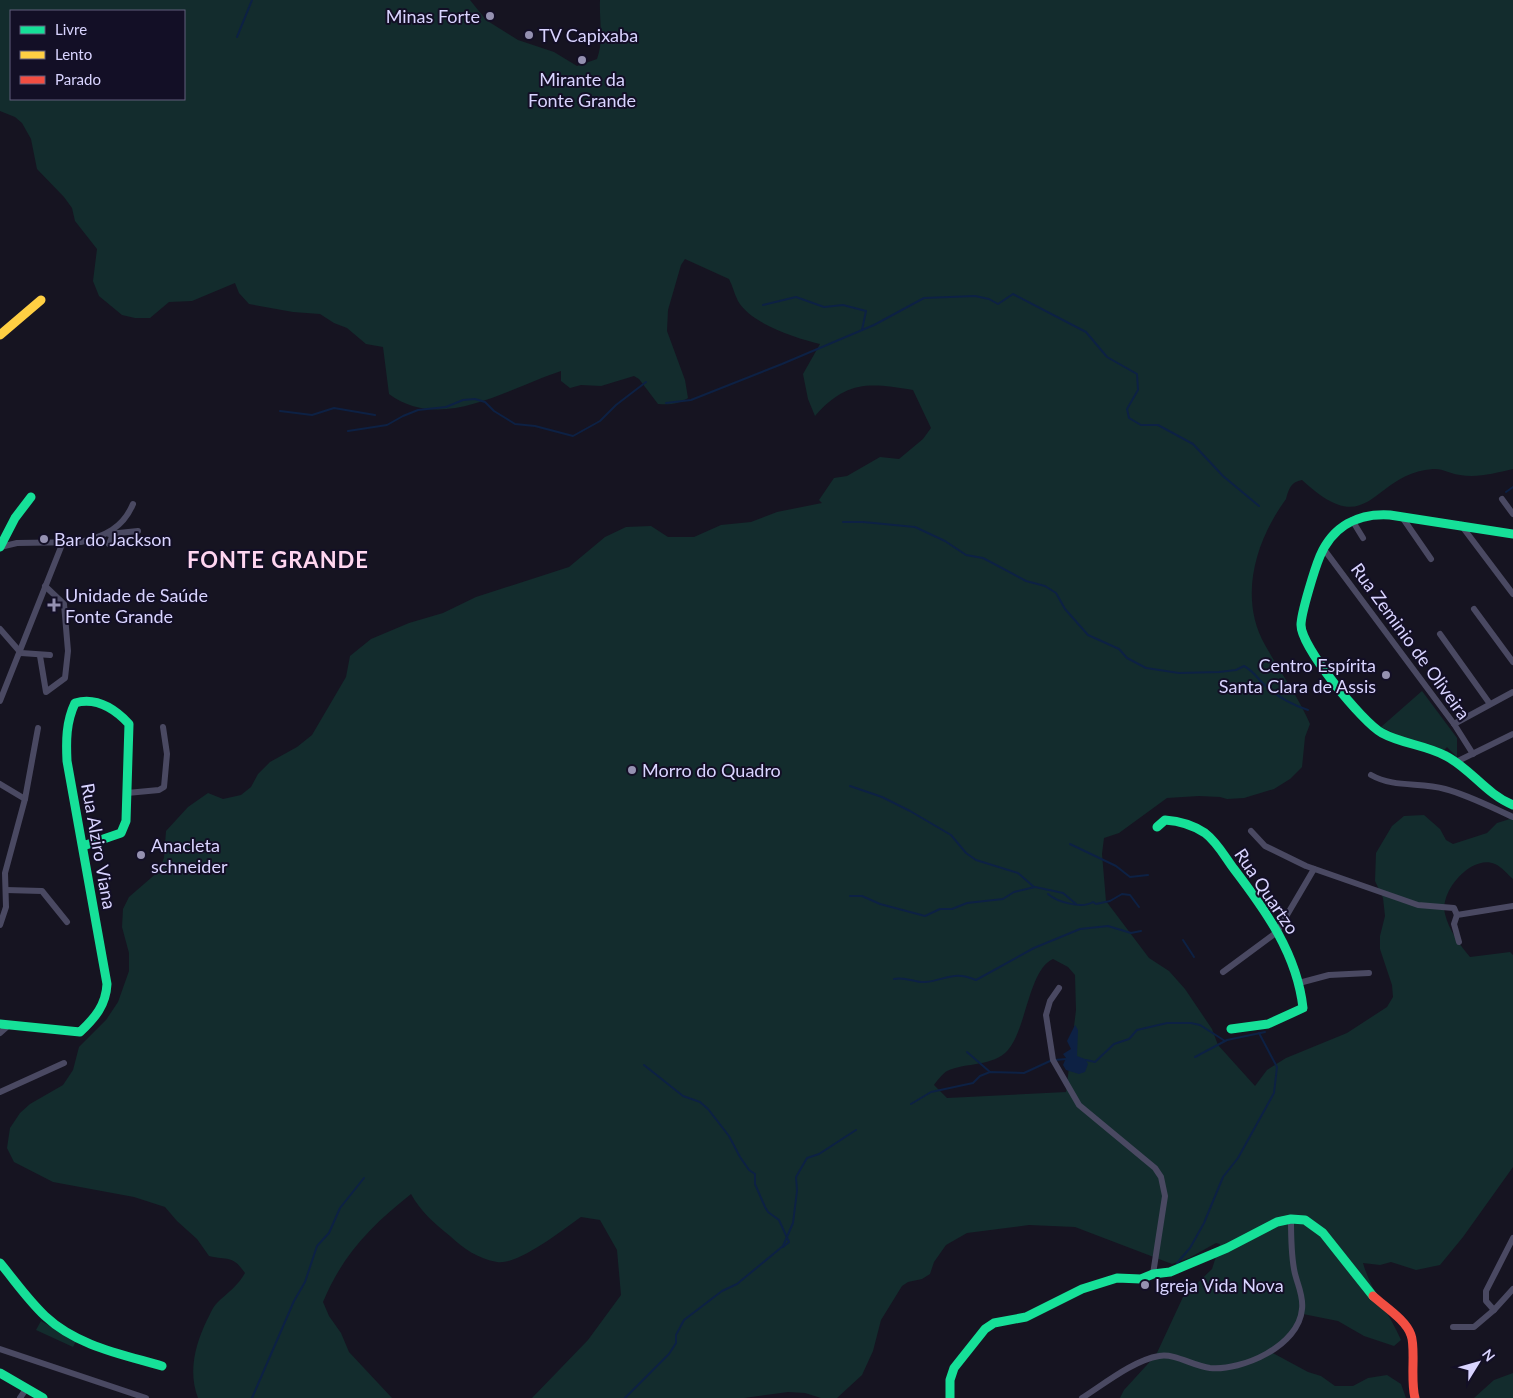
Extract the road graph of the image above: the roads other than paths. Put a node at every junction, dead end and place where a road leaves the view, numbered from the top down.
1 (41, 300) dead end
2 (0, 335) edge
3 (31, 497) dead end
4 (1502, 499) dead end
5 (134, 504) dead end
6 (1513, 514) edge
7 (1402, 516) junction
8 (1352, 520) junction
9 (1461, 524) junction
10 (138, 531) dead end
11 (110, 534) junction
12 (1513, 534) edge
13 (1363, 538) dead end
14 (63, 542) junction
15 (109, 544) dead end
16 (0, 547) edge
17 (1323, 548) junction
18 (1431, 559) dead end
19 (45, 586) junction
20 (1513, 594) edge
21 (1474, 610) dead end
22 (0, 629) edge
23 (1440, 634) dead end
24 (21, 653) junction
25 (50, 654) dead end
26 (40, 656) junction
27 (1513, 662) edge
28 (1513, 692) edge
29 (0, 701) edge
30 (1490, 704) junction
31 (1454, 724) junction
32 (164, 727) dead end
33 (38, 728) dead end
34 (1513, 734) edge
35 (1473, 754) junction
36 (1456, 762) junction
37 (1371, 775) dead end
38 (0, 784) edge
39 (127, 793) junction
40 (25, 798) junction
41 (1513, 805) edge
42 (1513, 817) edge
43 (1157, 828) dead end
44 (1251, 831) dead end
45 (83, 846) junction
46 (1314, 869) junction
47 (6, 890) junction
48 (1513, 906) edge
49 (1457, 915) junction
50 (68, 922) dead end
51 (0, 925) edge
52 (1277, 932) junction
53 (1459, 942) dead end
54 (1223, 972) dead end
55 (1369, 973) dead end
56 (1299, 983) junction
57 (1059, 988) dead end
58 (4, 1024) edge
59 (1231, 1029) dead end
60 (0, 1033) edge
61 (64, 1063) dead end
62 (0, 1092) edge
63 (1291, 1220) junction
64 (1513, 1238) edge
65 (0, 1263) edge
66 (1153, 1274) junction
67 (1513, 1289) edge
68 (1494, 1310) junction
69 (1452, 1327) dead end
70 (0, 1349) edge
71 (162, 1366) dead end
72 (0, 1373) edge
73 (26, 1389) junction
74 (20, 1398) edge
75 (42, 1398) edge
76 (146, 1398) edge
77 (950, 1398) edge
78 (1082, 1398) edge
79 (1415, 1398) edge

1 - 2 street
3 - 16 street
4 - 6 street
5 - 11 street
7 - 8 street
7 - 9 street
7 - 18 street
8 - 13 street
8 - 17 street
9 - 12 street
9 - 20 street
10 - 11 street
11 - 14 street
11 - 15 street
14 - 16 street
14 - 19 street
17 - 31 street, Rua Zeminio de Oliveira
17 - 36 street
19 - 24 street
19 - 26 street
21 - 27 street
22 - 24 street
23 - 30 street
24 - 26 street
24 - 29 street
25 - 26 street
28 - 30 street
30 - 31 street
31 - 35 street, Rua Zeminio de Oliveira
32 - 39 street
33 - 40 street
34 - 35 street
35 - 36 street
36 - 41 street
37 - 42 street
38 - 40 street
39 - 45 street
39 - 45 street, Rua Alziro Viana
40 - 47 street
43 - 52 street, Rua Quartzo
44 - 46 street
45 - 58 street, Rua Alziro Viana
46 - 49 street
46 - 52 street
47 - 50 street
47 - 51 street
48 - 49 street
49 - 53 street
52 - 54 street
52 - 56 street, Rua Quartzo
55 - 56 street
56 - 59 street, Rua Quartzo
57 - 66 street
58 - 60 street
61 - 62 street
63 - 66 street
63 - 78 street
63 - 79 street
64 - 68 street
65 - 71 street
66 - 77 street
67 - 68 street
68 - 69 street
70 - 76 street
72 - 73 street
73 - 74 street
73 - 75 street

